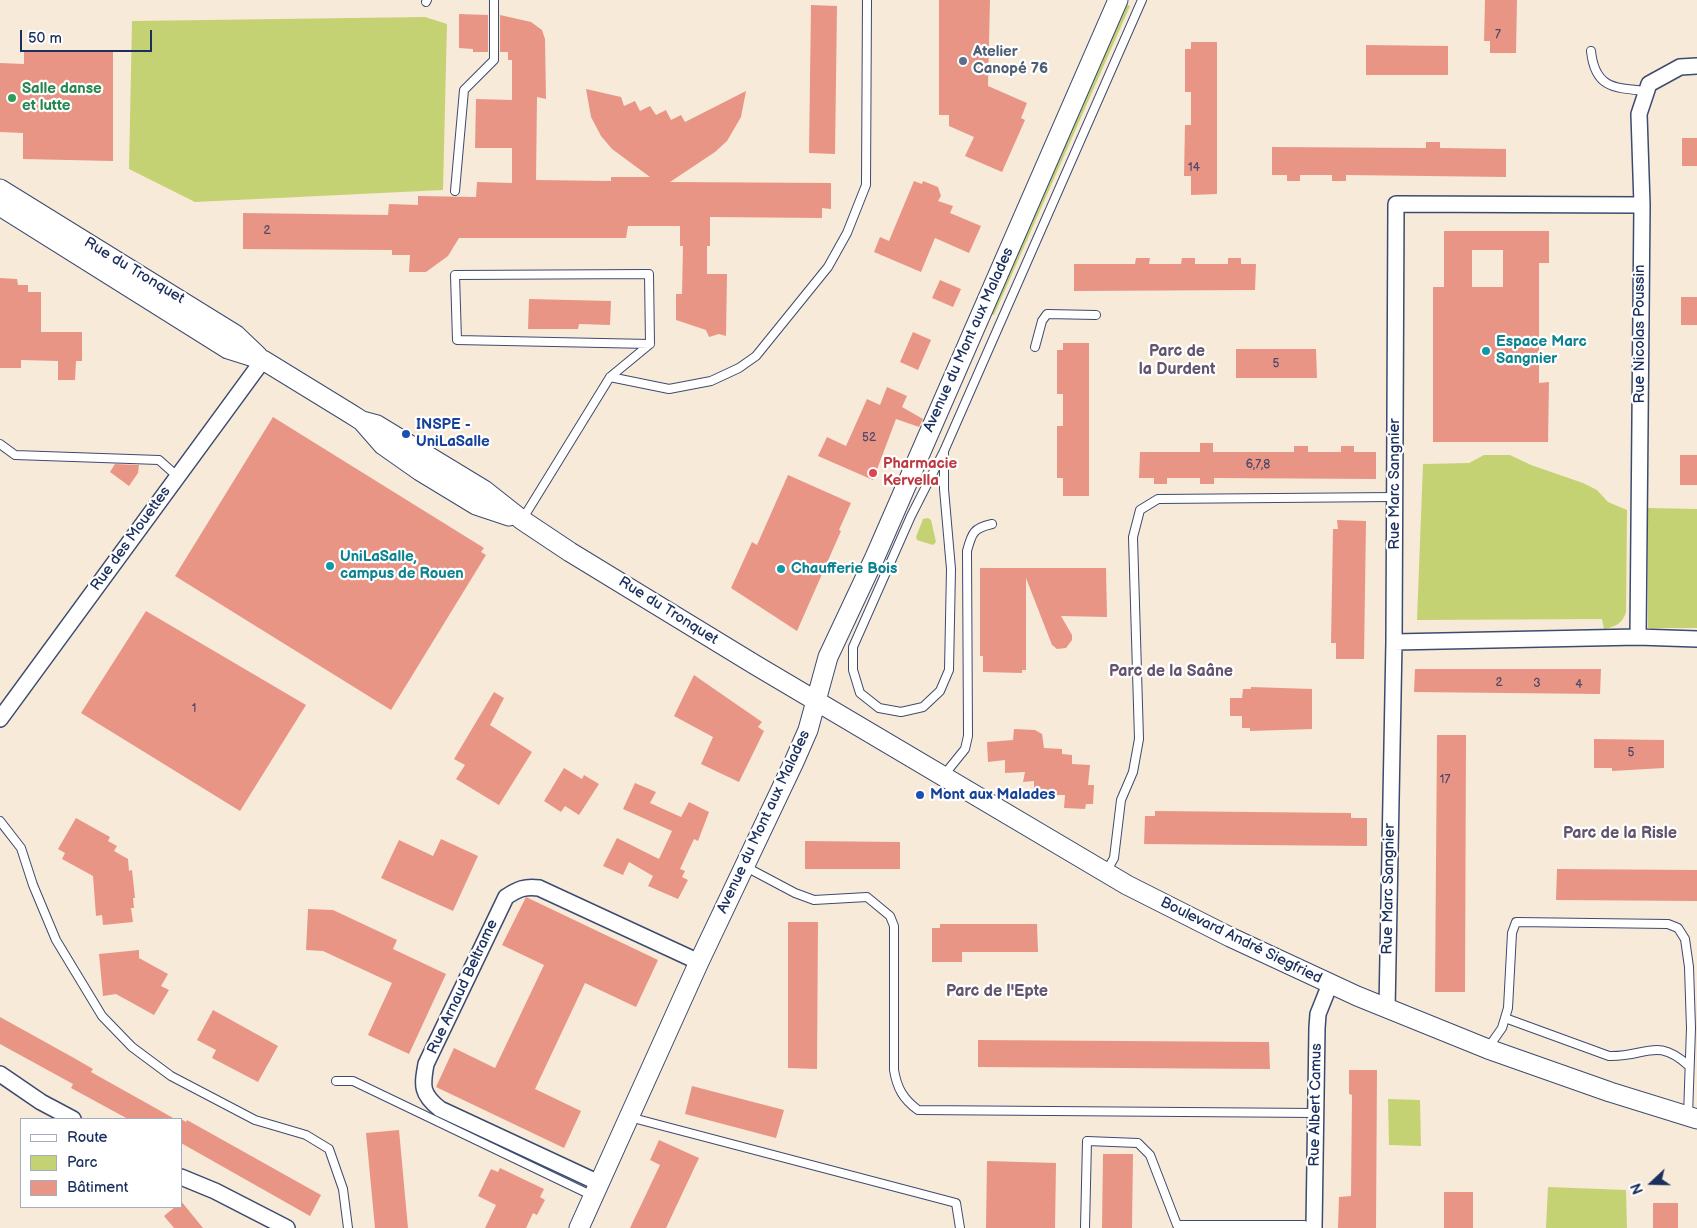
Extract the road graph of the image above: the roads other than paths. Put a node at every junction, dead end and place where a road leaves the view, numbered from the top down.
1 (494, 0) edge
2 (867, 0) edge
3 (1118, 0) edge
4 (1142, 0) edge
5 (1591, 51) dead end
6 (1697, 66) edge
7 (1647, 92) junction
8 (0, 189) edge
9 (455, 191) dead end
10 (1642, 205) junction
11 (0, 206) edge
12 (1096, 315) dead end
13 (650, 344) junction
14 (1035, 347) dead end
15 (262, 360) junction
16 (610, 377) junction
17 (0, 444) edge
18 (944, 451) junction
19 (177, 476) junction
20 (1395, 497) junction
21 (522, 520) junction
22 (992, 524) dead end
23 (1638, 637) junction
24 (1697, 639) edge
25 (1394, 642) junction
26 (816, 700) junction
27 (0, 719) edge
28 (942, 776) junction
29 (0, 822) edge
30 (744, 866) junction
31 (1106, 872) junction
32 (699, 962) junction
33 (1330, 984) junction
34 (1388, 1009) junction
35 (1505, 1018) junction
36 (1488, 1048) junction
37 (1689, 1066) junction
38 (0, 1074) edge
39 (336, 1081) dead end
40 (1316, 1113) junction
41 (629, 1117) junction
42 (1692, 1117) edge
43 (71, 1118) edge
44 (182, 1177) edge
45 (596, 1190) junction
46 (1239, 1226) edge
47 (1309, 1226) edge
48 (287, 1228) edge
49 (348, 1228) edge
50 (579, 1228) edge
51 (960, 1228) edge
52 (1085, 1228) edge

1 - 9 lane
2 - 16 lane
3 - 26 street, Avenue du Mont aux Malades
4 - 18 lane
5 - 7 lane
6 - 7 street, Rue Nicolas Poussin
7 - 10 street, Rue Nicolas Poussin
8 - 15 street, Rue du Tronquet
10 - 20 street, Rue Marc Sangnier
10 - 23 street, Rue Nicolas Poussin
11 - 15 street, Rue du Tronquet
12 - 14 lane
13 - 13 lane
13 - 16 lane
15 - 19 street, Rue des Mouettes
15 - 21 street, Rue du Tronquet
16 - 21 lane
17 - 19 lane
18 - 18 lane
19 - 27 street, Rue des Mouettes
20 - 25 street, Rue Marc Sangnier
20 - 31 lane
21 - 26 street, Rue du Tronquet
22 - 28 lane
23 - 24 street
23 - 25 street
25 - 34 street, Rue Marc Sangnier
26 - 28 street, Boulevard André Siegfried
26 - 30 street, Avenue du Mont aux Malades
28 - 31 street, Boulevard André Siegfried
29 - 49 lane
30 - 32 street, Avenue du Mont aux Malades
30 - 40 lane
31 - 33 street, Boulevard André Siegfried
32 - 41 street, Avenue du Mont aux Malades
32 - 45 street, Rue Arnaud Beltrame
33 - 34 street, Boulevard André Siegfried
33 - 40 street, Rue Albert Camus
34 - 36 street, Boulevard André Siegfried
35 - 36 lane
35 - 37 lane
35 - 37 lane
36 - 42 street, Boulevard André Siegfried
37 - 42 lane
38 - 43 street
39 - 45 lane
40 - 47 street, Rue Albert Camus
41 - 45 street, Avenue du Mont aux Malades
41 - 51 lane
44 - 48 street
45 - 50 street, Avenue du Mont aux Malades
46 - 47 lane
46 - 52 lane

